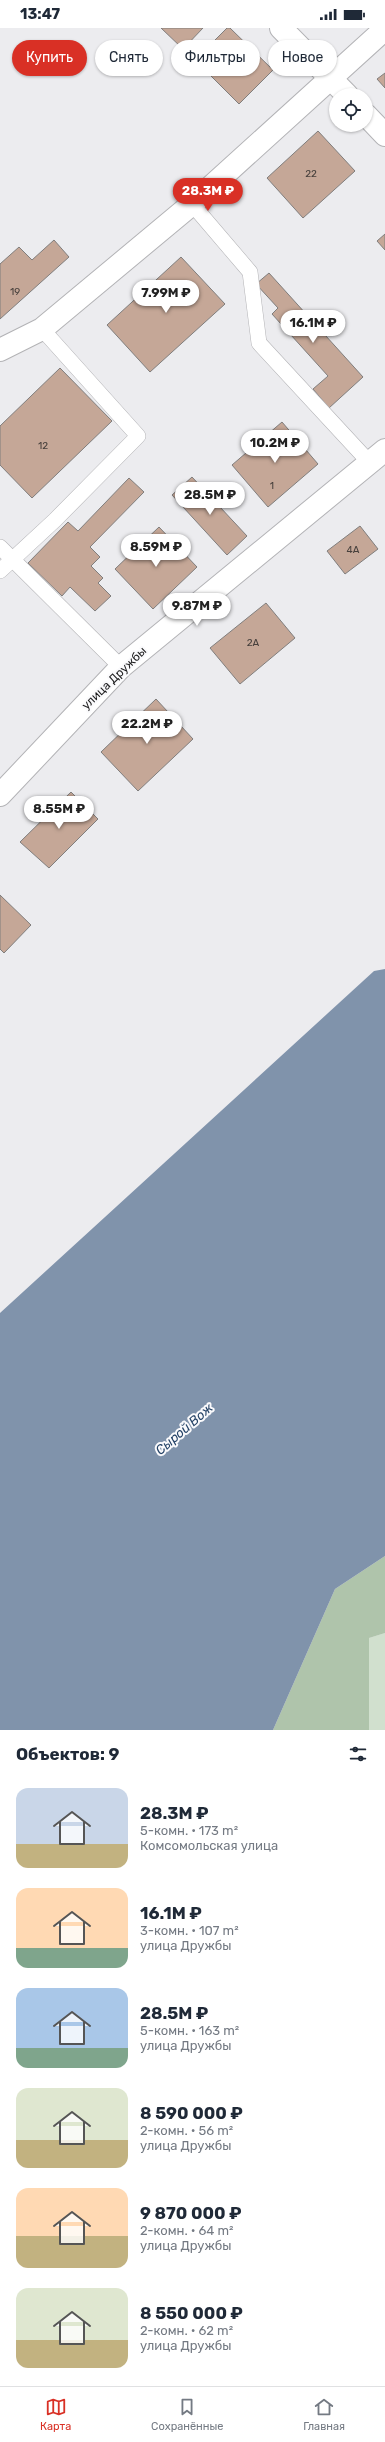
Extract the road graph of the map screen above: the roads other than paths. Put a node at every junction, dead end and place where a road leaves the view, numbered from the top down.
1 (281, 28) edge
2 (385, 29) edge
3 (331, 78) junction
4 (340, 88) edge
5 (373, 122) edge
6 (385, 135) edge
7 (192, 204) junction
8 (42, 329) junction
9 (0, 350) edge
10 (377, 456) edge
11 (0, 547) edge
12 (12, 560) junction
13 (0, 571) edge
14 (122, 667) junction
15 (0, 794) edge

1 - 3 street
2 - 3 street
3 - 4 street
3 - 7 street
5 - 6 street
7 - 8 street
7 - 10 lane
8 - 9 street
8 - 12 lane
10 - 14 street, улица Дружбы
11 - 12 lane
12 - 13 lane
12 - 14 lane
14 - 15 street, улица Дружбы

